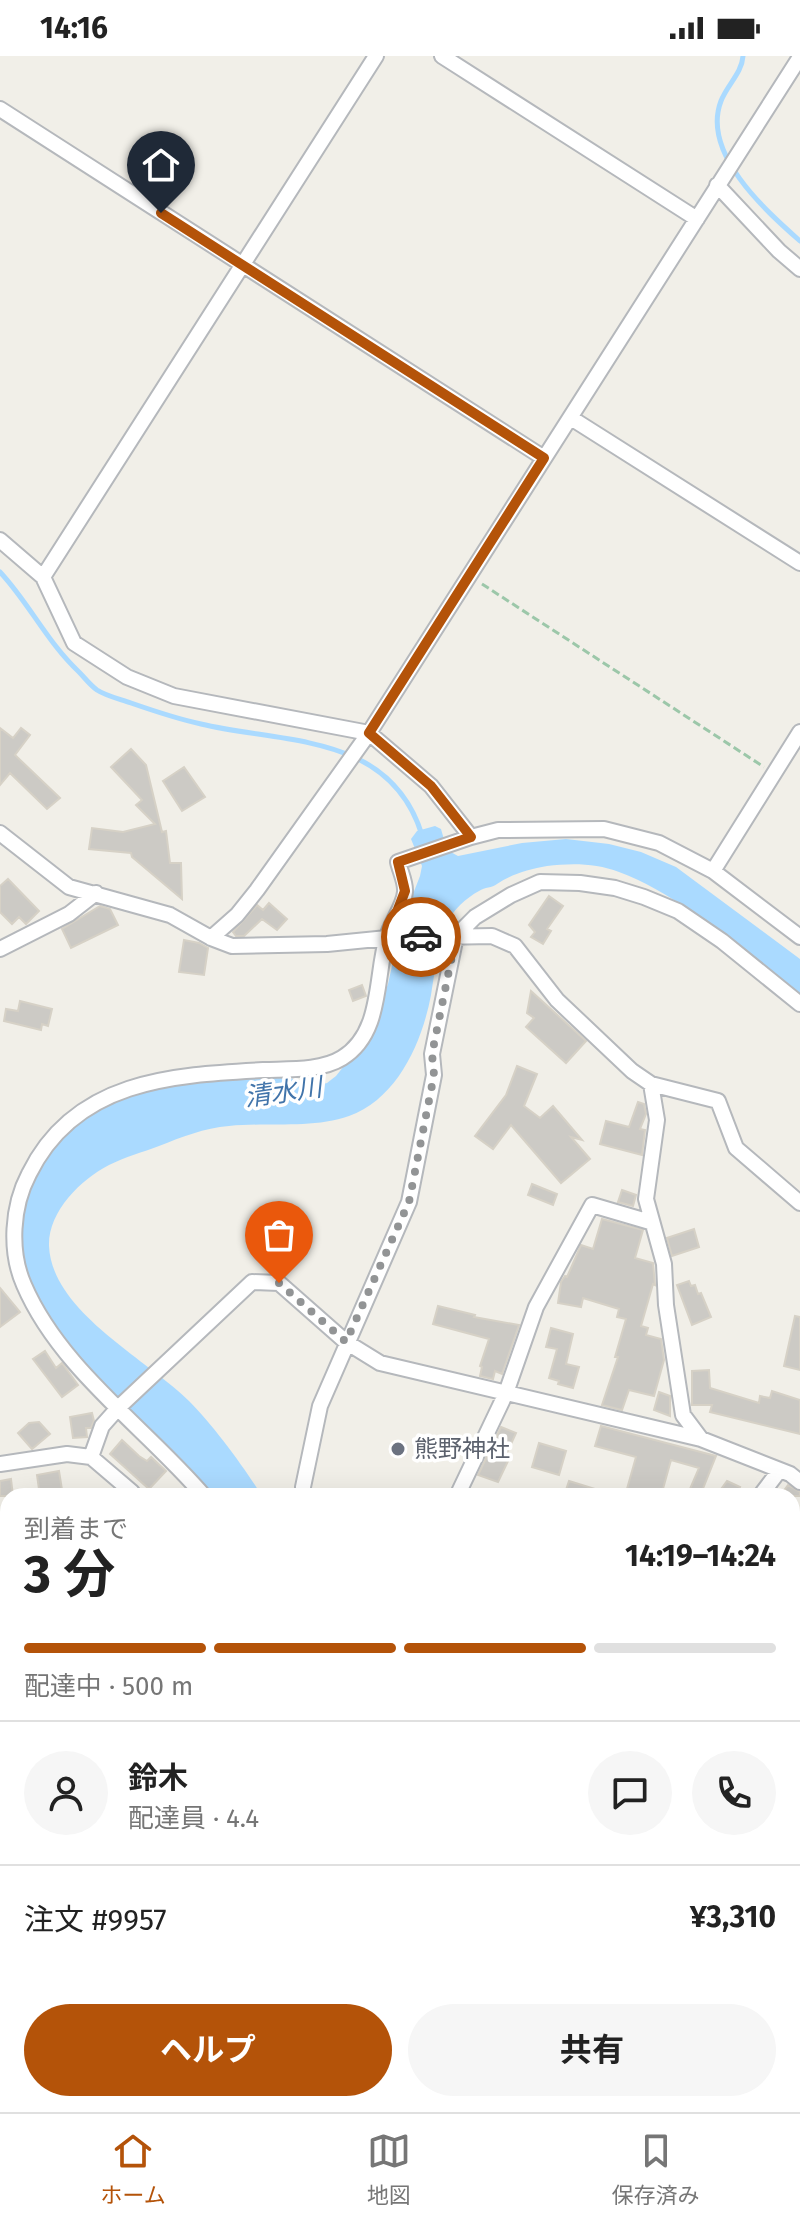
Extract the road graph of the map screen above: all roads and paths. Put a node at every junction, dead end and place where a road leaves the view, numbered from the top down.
1 (376, 56) edge
2 (442, 56) edge
3 (800, 57) edge
4 (0, 109) edge
5 (719, 182) junction
6 (697, 219) junction
7 (242, 265) junction
8 (800, 269) edge
9 (571, 418) junction
10 (544, 458) junction
11 (0, 540) edge
12 (800, 563) edge
13 (468, 576) junction
14 (43, 577) junction
15 (800, 732) edge
16 (365, 737) junction
17 (774, 774) junction
18 (0, 833) edge
19 (471, 837) junction
20 (713, 871) junction
21 (96, 893) junction
22 (456, 936) junction
23 (800, 937) edge
24 (211, 938) junction
25 (387, 938) junction
26 (0, 949) edge
27 (800, 1004) edge
28 (651, 1084) junction
29 (800, 1203) edge
30 (650, 1222) junction
31 (346, 1342) junction
32 (506, 1393) junction
33 (118, 1408) junction
34 (701, 1439) junction
35 (91, 1457) junction
36 (0, 1464) edge
37 (779, 1471) junction
38 (800, 1482) edge
39 (128, 1488) edge
40 (196, 1488) edge
41 (303, 1488) edge
42 (461, 1488) edge
43 (766, 1488) edge

1 - 7 street
2 - 6 street
3 - 5 street
4 - 7 street
5 - 6 street
5 - 8 street
6 - 9 street
7 - 10 street
7 - 14 street
9 - 10 street
9 - 12 street
10 - 13 street
11 - 14 street
13 - 16 street
13 - 17 path
14 - 16 street
15 - 17 street
16 - 19 street
16 - 24 street
17 - 20 street
18 - 21 street
19 - 20 street
19 - 25 street
20 - 23 street
21 - 24 street
21 - 26 street
22 - 25 street
22 - 27 street
22 - 28 street
22 - 31 street
24 - 25 street
25 - 33 street
28 - 29 street
28 - 30 street
30 - 32 street
30 - 34 street
31 - 32 street
31 - 33 street
31 - 41 street
32 - 34 street
32 - 42 street
33 - 35 street
33 - 40 street
34 - 37 street
35 - 36 street
35 - 39 street
37 - 38 street
37 - 43 street

